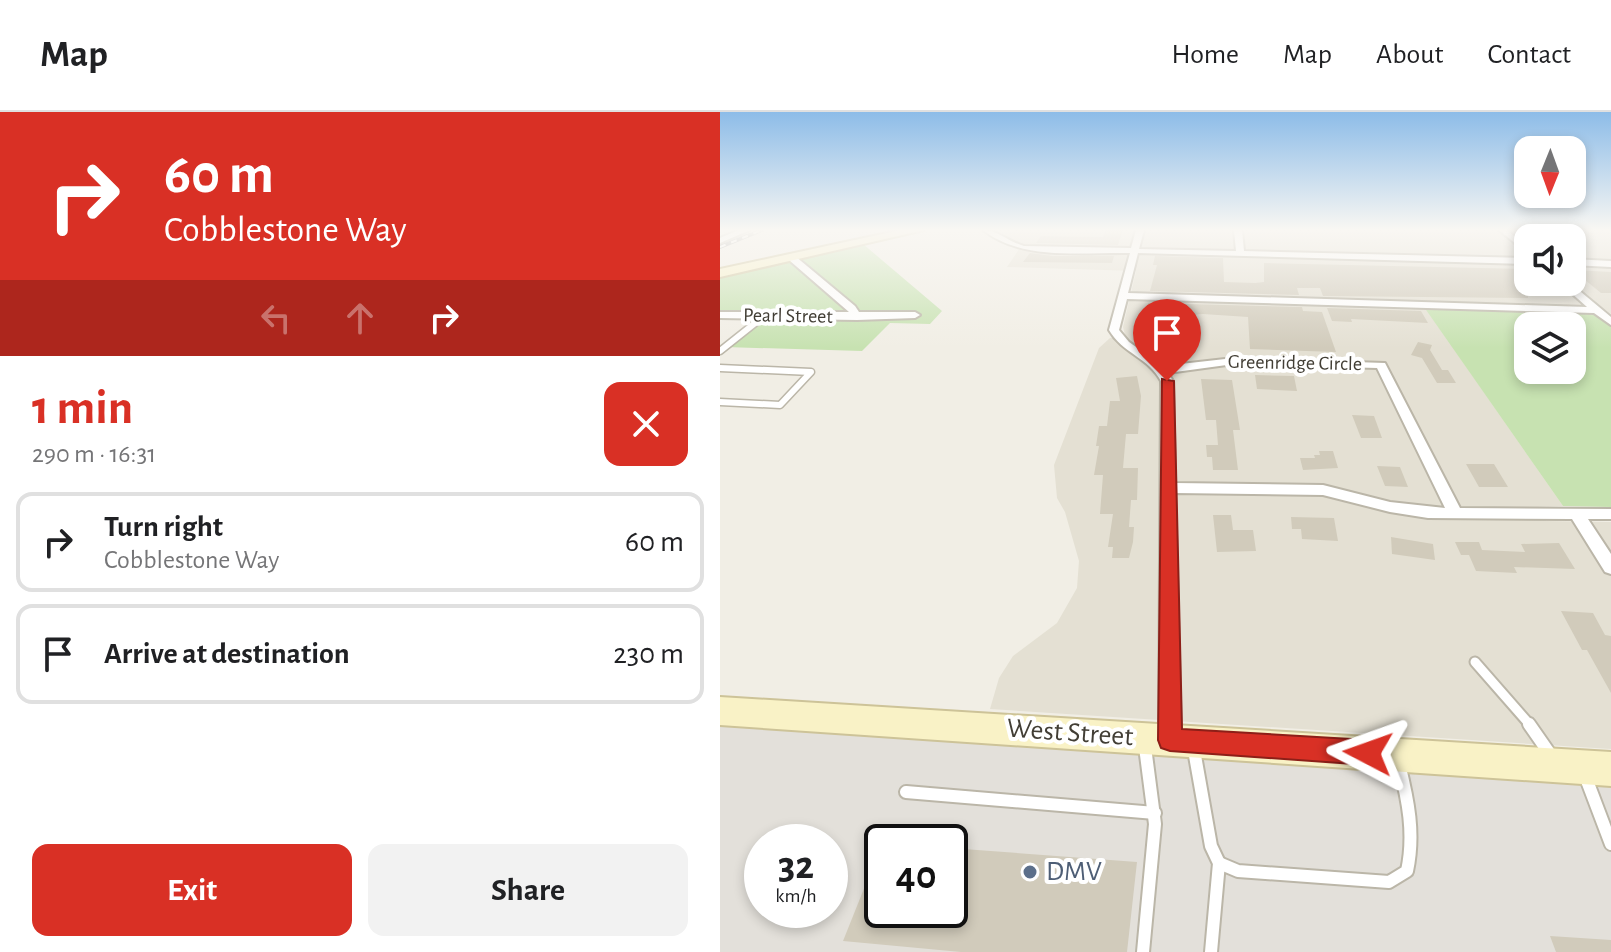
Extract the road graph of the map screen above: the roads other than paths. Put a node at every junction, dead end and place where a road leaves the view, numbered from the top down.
1 (805, 269) edge
2 (1129, 269) edge
3 (1122, 296) junction
4 (1580, 296) edge
5 (1597, 310) junction
6 (720, 315) edge
7 (915, 315) dead end
8 (764, 316) junction
9 (857, 317) junction
10 (1611, 322) edge
11 (720, 351) edge
12 (720, 368) edge
13 (1162, 370) junction
14 (720, 402) edge
15 (1170, 488) junction
16 (1455, 513) junction
17 (1577, 514) junction
18 (1611, 514) edge
19 (1611, 568) edge
20 (1475, 662) dead end
21 (720, 711) edge
22 (1169, 740) junction
23 (1397, 755) junction
24 (1583, 767) edge
25 (906, 792) dead end
26 (1155, 813) junction
27 (1611, 844) edge
28 (1219, 863) junction
29 (1143, 952) edge
30 (1211, 952) edge

1 - 9 street, Pearl Street
2 - 3 street
3 - 5 street
3 - 13 street
4 - 5 street
5 - 10 street
6 - 8 street, Pearl Street
7 - 9 street, Pearl Street
8 - 9 street, Pearl Street
8 - 11 lane
12 - 14 lane
13 - 15 street
13 - 16 street, Greenridge Circle
15 - 16 street
15 - 22 street
16 - 17 street
17 - 18 street
17 - 19 street
20 - 24 lane
21 - 22 street, West Street
22 - 23 street, West Street
22 - 26 lane
22 - 28 lane
23 - 24 street, West Street
23 - 28 lane
24 - 27 lane
25 - 26 lane
26 - 29 lane
28 - 30 lane

